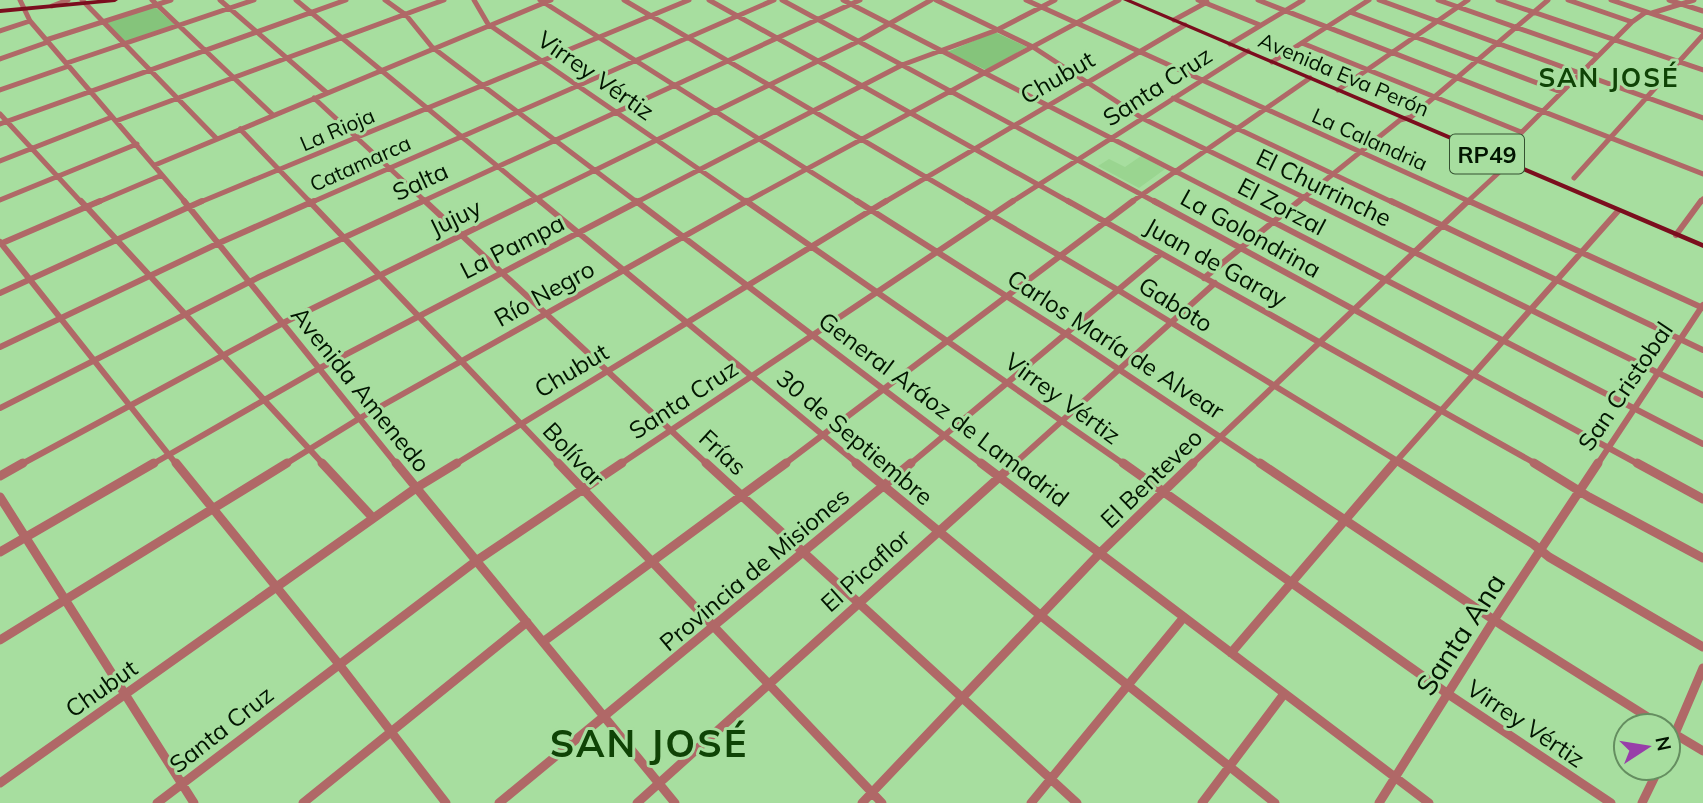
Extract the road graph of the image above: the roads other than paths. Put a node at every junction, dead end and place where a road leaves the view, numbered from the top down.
1 (20, 0) edge
2 (68, 0) edge
3 (116, 0) edge
4 (171, 0) edge
5 (220, 0) edge
6 (254, 0) edge
7 (296, 0) edge
8 (346, 0) edge
9 (385, 0) edge
10 (444, 0) edge
11 (474, 0) edge
12 (551, 0) edge
13 (624, 0) edge
14 (689, 0) edge
15 (709, 0) edge
16 (774, 0) edge
17 (782, 0) edge
18 (843, 0) edge
19 (860, 0) edge
20 (930, 0) edge
21 (936, 0) edge
22 (1026, 0) edge
23 (1055, 0) edge
24 (1119, 0) edge
25 (1126, 0) edge
26 (1198, 0) edge
27 (1258, 0) edge
28 (1303, 0) edge
29 (1369, 0) edge
30 (1379, 0) edge
31 (1438, 0) edge
32 (1468, 0) edge
33 (1498, 0) edge
34 (1548, 0) edge
35 (1568, 0) edge
36 (1611, 0) edge
37 (1669, 0) edge
38 (1695, 0) edge
39 (84, 1) edge
40 (1208, 1) edge
41 (154, 2) edge
42 (542, 2) edge
43 (851, 4) junction
44 (1683, 5) junction
45 (52, 6) junction
46 (1041, 7) junction
47 (1458, 7) junction
48 (24, 8) junction
49 (229, 8) junction
50 (0, 11) edge
51 (1285, 11) junction
52 (310, 12) junction
53 (1350, 12) junction
54 (1533, 12) junction
55 (1648, 12) junction
56 (1703, 12) edge
57 (405, 14) junction
58 (651, 16) junction
59 (737, 16) junction
60 (817, 19) junction
61 (1174, 20) junction
62 (30, 21) junction
63 (103, 22) junction
64 (1437, 22) junction
65 (1632, 22) junction
66 (1077, 23) junction
67 (889, 24) junction
68 (178, 25) junction
69 (1185, 25) junction
70 (490, 26) junction
71 (1260, 26) junction
72 (1326, 27) junction
73 (1515, 27) junction
74 (997, 30) junction
75 (0, 31) edge
76 (257, 31) junction
77 (1703, 33) edge
78 (777, 37) junction
79 (1415, 37) junction
80 (341, 38) junction
81 (597, 38) junction
82 (688, 38) junction
83 (1614, 40) junction
84 (47, 41) junction
85 (859, 41) junction
86 (125, 43) junction
87 (1301, 43) junction
88 (1496, 43) junction
89 (1230, 44) junction
90 (1033, 47) junction
91 (435, 48) junction
92 (204, 49) junction
93 (940, 50) junction
94 (1139, 51) junction
95 (1248, 51) junction
96 (1392, 53) junction
97 (1598, 56) junction
98 (288, 57) junction
99 (0, 59) edge
100 (1477, 60) junction
101 (543, 61) junction
102 (634, 61) junction
103 (727, 61) junction
104 (818, 61) junction
105 (1679, 61) junction
106 (1272, 62) junction
107 (68, 64) junction
108 (902, 65) junction
109 (148, 69) junction
110 (1367, 70) junction
111 (1703, 70) edge
112 (381, 71) junction
113 (984, 73) junction
114 (1580, 74) junction
115 (234, 77) junction
116 (1310, 78) junction
117 (1456, 78) junction
118 (1202, 80) junction
119 (1086, 82) junction
120 (483, 85) junction
121 (768, 85) junction
122 (578, 86) junction
123 (673, 86) junction
124 (862, 86) junction
125 (0, 90) edge
126 (90, 90) junction
127 (1338, 90) junction
128 (950, 91) junction
129 (1561, 92) junction
130 (327, 93) junction
131 (1434, 97) junction
132 (177, 98) junction
133 (1174, 98) junction
134 (1646, 98) junction
135 (314, 99) junction
136 (1047, 105) junction
137 (427, 108) junction
138 (1266, 109) junction
139 (813, 111) junction
140 (518, 112) junction
141 (616, 112) junction
142 (714, 112) junction
143 (910, 112) junction
144 (1543, 112) junction
145 (0, 114) edge
146 (273, 115) junction
147 (1142, 118) junction
148 (1703, 118) edge
149 (114, 119) junction
150 (1405, 119) junction
151 (3, 122) edge
152 (1013, 125) junction
153 (240, 129) junction
154 (1237, 129) junction
155 (1521, 132) junction
156 (461, 136) junction
157 (356, 138) junction
158 (1111, 138) junction
159 (1610, 138) junction
160 (217, 139) junction
161 (555, 140) junction
162 (656, 140) junction
163 (758, 140) junction
164 (860, 140) junction
165 (137, 144) junction
166 (974, 148) junction
167 (32, 149) junction
168 (1207, 150) junction
169 (1360, 152) junction
170 (1496, 158) junction
171 (1076, 160) junction
172 (0, 161) edge
173 (1508, 164) junction
174 (155, 165) junction
175 (497, 167) junction
176 (388, 168) junction
177 (280, 170) junction
178 (595, 170) junction
179 (699, 170) junction
180 (805, 170) junction
181 (1175, 172) junction
182 (1332, 174) junction
183 (1703, 174) edge
184 (162, 175) junction
185 (58, 177) junction
186 (925, 178) junction
187 (1574, 178) dead end
188 (1039, 184) junction
189 (1141, 195) junction
190 (1303, 198) junction
191 (536, 199) junction
192 (0, 200) edge
193 (422, 201) junction
194 (1468, 201) junction
195 (637, 202) junction
196 (746, 202) junction
197 (1702, 202) edge
198 (310, 203) junction
199 (189, 207) junction
200 (86, 208) junction
201 (870, 211) junction
202 (1618, 211) junction
203 (990, 217) junction
204 (1105, 221) junction
205 (1272, 223) junction
206 (1441, 226) junction
207 (579, 233) junction
208 (461, 235) junction
209 (1676, 235) junction
210 (684, 237) junction
211 (343, 238) junction
212 (117, 240) junction
213 (0, 243) edge
214 (219, 243) junction
215 (1703, 246) edge
216 (811, 247) junction
217 (1239, 248) junction
218 (1413, 252) junction
219 (1580, 252) junction
220 (936, 253) junction
221 (1161, 254) junction
222 (1059, 256) junction
223 (623, 272) junction
224 (501, 273) junction
225 (379, 275) junction
226 (149, 276) junction
227 (1204, 278) junction
228 (30, 279) junction
229 (1384, 280) junction
230 (1555, 280) junction
231 (250, 281) junction
232 (1215, 283) junction
233 (747, 285) junction
234 (1118, 290) junction
235 (876, 292) junction
236 (0, 293) edge
237 (1005, 296) junction
238 (1702, 307) edge
239 (1529, 309) junction
240 (1353, 310) junction
241 (184, 314) junction
242 (546, 314) junction
243 (418, 316) junction
244 (61, 318) junction
245 (283, 323) junction
246 (686, 323) junction
247 (1169, 323) junction
248 (1066, 334) junction
249 (812, 335) junction
250 (1681, 340) junction
251 (948, 341) junction
252 (1501, 341) junction
253 (1318, 342) junction
254 (0, 347) edge
255 (1703, 350) edge
256 (222, 356) junction
257 (94, 360) junction
258 (460, 361) junction
259 (320, 368) junction
260 (1117, 370) junction
261 (607, 371) junction
262 (1472, 374) junction
263 (1658, 374) junction
264 (751, 377) junction
265 (1009, 382) junction
266 (1272, 386) junction
267 (884, 390) junction
268 (1703, 395) edge
269 (264, 401) junction
270 (130, 405) junction
271 (0, 408) edge
272 (1440, 410) junction
273 (1634, 410) junction
274 (360, 418) junction
275 (1061, 420) junction
276 (519, 424) junction
277 (670, 430) junction
278 (944, 435) junction
279 (823, 436) junction
280 (1221, 437) junction
281 (1703, 444) edge
282 (1607, 448) junction
283 (310, 449) junction
284 (170, 455) junction
285 (1397, 461) junction
286 (0, 476) edge
287 (998, 476) junction
288 (883, 485) junction
289 (416, 488) junction
290 (582, 489) junction
291 (1580, 490) junction
292 (1163, 494) junction
293 (742, 496) junction
294 (0, 497) edge
295 (1703, 499) edge
296 (213, 509) junction
297 (373, 519) junction
298 (1346, 521) junction
299 (939, 531) junction
300 (25, 538) junction
301 (1541, 551) junction
302 (0, 552) edge
303 (803, 554) junction
304 (1099, 554) junction
305 (1703, 558) edge
306 (476, 561) junction
307 (652, 563) junction
308 (1292, 584) junction
309 (275, 588) junction
310 (65, 600) junction
311 (857, 603) junction
312 (1041, 615) junction
313 (1184, 617) junction
314 (1494, 620) junction
315 (527, 622) junction
316 (714, 628) junction
317 (0, 640) edge
318 (544, 641) junction
319 (1703, 648) edge
320 (1231, 653) junction
321 (338, 663) junction
322 (1703, 668) edge
323 (768, 684) junction
324 (1128, 685) junction
325 (1284, 694) junction
326 (1448, 694) junction
327 (125, 695) junction
328 (962, 699) junction
329 (1640, 712) edge
330 (1682, 712) edge
331 (606, 716) junction
332 (390, 732) junction
333 (1682, 738) edge
334 (1703, 751) edge
335 (1229, 765) junction
336 (1394, 778) junction
337 (1050, 780) junction
338 (658, 782) junction
339 (1652, 782) edge
340 (0, 783) edge
341 (182, 784) junction
342 (872, 792) junction
343 (157, 803) edge
344 (194, 803) edge
345 (303, 803) edge
346 (446, 803) edge
347 (499, 803) edge
348 (637, 803) edge
349 (675, 803) edge
350 (862, 803) edge
351 (882, 803) edge
352 (1031, 803) edge
353 (1077, 803) edge
354 (1202, 803) edge
355 (1275, 803) edge
356 (1379, 803) edge
357 (1429, 803) edge
358 (1611, 803) edge
359 (1642, 803) edge

1 - 48 street, Avenida Amenedo
2 - 45 street
3 - 39 main road
4 - 41 street
5 - 49 street
6 - 49 street
7 - 52 street, 30 de Septiembre
8 - 52 street
9 - 57 street, General Aráoz de Lamadrid
10 - 57 street
11 - 70 street
12 - 42 street
13 - 58 street, Gaboto
14 - 58 street, La Rioja
15 - 59 street, Juan de Garay
16 - 59 street, Catamarca
17 - 60 street, La Golondrina
18 - 43 street, El Zorzal
19 - 43 street, Salta
20 - 67 street, Jujuy
21 - 74 street, El Churrinche
22 - 46 street, La Calandria
23 - 46 street, La Pampa
24 - 66 street, Río Negro
25 - 61 main road, Avenida Eva Perón / RP49
26 - 40 street
27 - 51 street
28 - 51 street
29 - 53 street
30 - 64 street
31 - 47 street
32 - 47 street
33 - 54 street
34 - 54 street
35 - 65 street
36 - 55 street
37 - 44 street
38 - 44 street
39 - 45 main road
39 - 63 street
40 - 61 street
40 - 71 street
41 - 63 street
41 - 68 street
42 - 70 street
42 - 81 street, Carlos María de Alvear
43 - 60 street, Salta
43 - 67 street, El Zorzal
44 - 55 street
44 - 56 street
45 - 48 main road
46 - 66 street, La Calandria
46 - 74 street, La Pampa
47 - 64 street
47 - 73 street
48 - 50 main road
48 - 62 street, Avenida Amenedo
49 - 68 street
49 - 76 street
51 - 71 street
51 - 72 street
52 - 76 street
52 - 80 street, 30 de Septiembre
53 - 72 street
53 - 79 street
54 - 73 street
54 - 83 street
55 - 65 street
55 - 77 street
57 - 80 street
57 - 91 street, General Aráoz de Lamadrid
58 - 81 street, La Rioja
58 - 82 street, Gaboto
59 - 78 street, Juan de Garay
59 - 82 street, Catamarca
60 - 78 street, Salta
60 - 85 street, La Golondrina
61 - 69 main road, Avenida Eva Perón / RP49
62 - 75 street
62 - 84 street, Avenida Amenedo
63 - 84 street
63 - 86 street
64 - 79 street
64 - 88 street
65 - 83 street
66 - 90 street, Río Negro
66 - 94 street, La Calandria
67 - 85 street, Jujuy
67 - 93 street, El Zorzal
68 - 86 street
68 - 92 street
69 - 89 main road, Avenida Eva Perón / RP49
69 - 94 street, Chubut
70 - 91 street
70 - 101 street, Virrey Vértiz
71 - 89 street
72 - 87 street
72 - 96 street
73 - 88 street
73 - 97 street
74 - 90 street, El Churrinche
74 - 93 street, La Pampa
76 - 92 street
76 - 98 street
77 - 105 street
78 - 103 street, Salta
78 - 104 street, Juan de Garay
79 - 96 street
79 - 100 street
80 - 98 street
80 - 112 street, 30 de Septiembre
81 - 101 street, La Rioja
81 - 102 street, Carlos María de Alvear
82 - 102 street, Catamarca
82 - 103 street, Gaboto
83 - 97 street
83 - 105 street
84 - 99 street
84 - 107 street, Avenida Amenedo
85 - 104 street, Jujuy
85 - 108 street, La Golondrina
86 - 107 street
86 - 109 street
87 - 106 street
87 - 110 street
88 - 100 street
88 - 114 street
89 - 95 main road, Avenida Eva Perón / RP49
90 - 113 street, Río Negro
90 - 119 street, El Churrinche
91 - 112 street
91 - 120 street, General Aráoz de Lamadrid
92 - 109 street
92 - 115 street
93 - 108 street, La Pampa
93 - 113 street, El Zorzal
94 - 118 street, La Calandria
94 - 119 street, Chubut
95 - 106 main road, Avenida Eva Perón / RP49
95 - 118 street, Santa Cruz
96 - 110 street
96 - 117 street
97 - 114 street
98 - 115 street
98 - 130 street
100 - 117 street
100 - 129 street
101 - 120 street, La Rioja
101 - 122 street, Virrey Vértiz
102 - 122 street, Catamarca
102 - 123 street, Carlos María de Alvear
103 - 121 street, Gaboto
103 - 123 street, Salta
104 - 121 street, Jujuy
104 - 124 street, Juan de Garay
105 - 111 street
105 - 134 street
106 - 116 main road, Avenida Eva Perón / RP49
107 - 125 street
107 - 126 street, Avenida Amenedo
108 - 124 street, La Pampa
108 - 128 street, La Golondrina
109 - 126 street
109 - 132 street
110 - 127 street
110 - 131 street
112 - 130 street
112 - 137 street, 30 de Septiembre
113 - 128 street, Río Negro
113 - 136 street, El Zorzal
114 - 129 street
114 - 134 street
115 - 132 street
115 - 146 street
116 - 127 main road, Avenida Eva Perón / RP49
116 - 138 street
117 - 131 street
117 - 144 street
118 - 133 street, Santa Cruz
118 - 138 street, La Calandria
119 - 136 street, Chubut
119 - 147 street, El Churrinche
120 - 137 street, La Rioja
120 - 140 street, General Aráoz de Lamadrid
121 - 139 street, Gaboto
121 - 142 street, Jujuy
122 - 140 street, Catamarca
122 - 141 street, Virrey Vértiz
123 - 141 street, Salta
123 - 142 street, Carlos María de Alvear
124 - 139 street, La Pampa
124 - 143 street, Juan de Garay
126 - 149 street, Avenida Amenedo
126 - 151 street
127 - 150 main road, Avenida Eva Perón / RP49
128 - 143 street, Río Negro
128 - 152 street, La Golondrina
129 - 144 street
130 - 135 street
131 - 150 street
131 - 155 street
132 - 149 street
132 - 160 street
133 - 147 street, Santa Cruz
133 - 154 street
134 - 148 street
134 - 159 street
135 - 146 street
135 - 157 street, Frías
136 - 152 street, Chubut
136 - 158 street, El Zorzal
137 - 156 street, 30 de Septiembre
137 - 157 street, La Rioja
138 - 154 street
138 - 169 street, La Calandria
139 - 163 street, La Pampa
139 - 164 street, Gaboto
140 - 156 street, Catamarca
140 - 161 street, General Aráoz de Lamadrid
141 - 161 street, Salta
141 - 162 street, Virrey Vértiz
142 - 162 street, Jujuy
142 - 163 street, Carlos María de Alvear
143 - 164 street, Río Negro
143 - 166 street, Juan de Garay
144 - 155 street
144 - 159 street
145 - 151 street
146 - 153 street
147 - 158 street, Santa Cruz
147 - 168 street, El Churrinche
149 - 165 street, Avenida Amenedo
149 - 167 street
150 - 169 street
150 - 170 main road, Avenida Eva Perón / RP49
151 - 167 street
152 - 166 street, Chubut
152 - 171 street, La Golondrina
153 - 160 street
153 - 177 street, Bolívar
154 - 168 street
154 - 182 street
155 - 170 street
156 - 175 street, 30 de Septiembre
156 - 176 street, Catamarca
157 - 176 street, Frías
157 - 177 street, La Rioja
158 - 171 street, Santa Cruz
158 - 181 street, El Zorzal
159 - 183 street
159 - 187 street
160 - 174 street
161 - 175 street, Salta
161 - 178 street, General Aráoz de Lamadrid
162 - 178 street, Jujuy
162 - 179 street, Virrey Vértiz
163 - 179 street, La Pampa
163 - 180 street, Carlos María de Alvear
164 - 180 street, Río Negro
164 - 186 street, Gaboto
165 - 174 street, Avenida Amenedo
165 - 185 street
166 - 186 street, Chubut
166 - 188 street, Juan de Garay
167 - 172 street
167 - 185 street
168 - 181 street
168 - 190 street, El Churrinche
169 - 182 street
169 - 194 street, La Calandria
170 - 173 main road, Avenida Eva Perón / RP49
171 - 188 street, Santa Cruz
171 - 189 street, La Golondrina
173 - 194 street, El Benteveo
173 - 202 main road, Avenida Eva Perón / RP49
174 - 184 street, Avenida Amenedo
175 - 191 street, 30 de Septiembre
175 - 193 street, Salta
176 - 193 street, Frías
176 - 198 street, Catamarca
177 - 198 street, Bolívar
177 - 199 street, La Rioja
178 - 191 street, Jujuy
178 - 195 street, General Aráoz de Lamadrid
179 - 195 street, La Pampa
179 - 196 street, Virrey Vértiz
180 - 196 street, Río Negro
180 - 201 street, Carlos María de Alvear
181 - 189 street
181 - 205 street, El Zorzal
182 - 190 street
182 - 206 street
184 - 199 street, Avenida Amenedo
184 - 200 street
185 - 192 street
185 - 200 street
186 - 201 street, Chubut
186 - 203 street, Gaboto
188 - 203 street, Santa Cruz
188 - 204 street, Juan de Garay
189 - 204 street
189 - 217 street, La Golondrina
190 - 205 street
190 - 218 street, El Churrinche
191 - 207 street, 30 de Septiembre
191 - 208 street, Jujuy
193 - 208 street, Frías
193 - 211 street, Salta
194 - 206 street, El Benteveo
194 - 219 street, La Calandria
195 - 207 street, La Pampa
195 - 210 street, General Aráoz de Lamadrid
196 - 210 street, Río Negro
196 - 216 street, Virrey Vértiz
197 - 209 street
198 - 211 street, Bolívar
198 - 214 street, Catamarca
199 - 212 street, La Rioja
199 - 214 street, Avenida Amenedo
200 - 212 street
200 - 213 street
201 - 216 street, Chubut
201 - 220 street, Carlos María de Alvear
202 - 209 main road, Avenida Eva Perón / RP49
202 - 219 street
203 - 220 street, Santa Cruz
203 - 222 street, Gaboto
204 - 221 street, Juan de Garay
204 - 222 street
205 - 217 street
205 - 229 street, El Zorzal
206 - 218 street, El Benteveo
206 - 230 street
207 - 223 street, 30 de Septiembre
207 - 224 street, La Pampa
208 - 224 street, Frías
208 - 225 street, Jujuy
209 - 215 main road, Avenida Eva Perón / RP49
210 - 223 street, Río Negro
210 - 233 street, General Aráoz de Lamadrid
211 - 225 street, Bolívar
211 - 231 street, Salta
212 - 226 street
212 - 228 street, La Rioja
213 - 228 street
214 - 226 street, Catamarca
214 - 231 street, Avenida Amenedo
216 - 233 street, Chubut
216 - 235 street, Virrey Vértiz
217 - 227 street
217 - 240 street, La Golondrina
218 - 229 street, El Benteveo
218 - 239 street, El Churrinche
219 - 230 street
219 - 238 street, La Calandria
220 - 235 street, Santa Cruz
220 - 237 street, Carlos María de Alvear
221 - 227 street, Juan de Garay
221 - 234 street, Provincia de Misiones
222 - 234 street, Gaboto
222 - 237 street
223 - 242 street, Río Negro
223 - 246 street, 30 de Septiembre
224 - 242 street, Frías
224 - 243 street, La Pampa
225 - 243 street, Bolívar
225 - 245 street, Jujuy
226 - 241 street
226 - 244 street, Catamarca
227 - 232 street, Juan de Garay
228 - 236 street, La Rioja
228 - 244 street
229 - 240 street, El Benteveo
229 - 252 street, El Zorzal
230 - 239 street
230 - 250 street
231 - 241 street, Salta
231 - 245 street, Avenida Amenedo
232 - 247 street, El Picaflor
232 - 253 street, Juan de Garay
233 - 246 street, Chubut
233 - 249 street, General Aráoz de Lamadrid
234 - 247 street, Gaboto
234 - 248 street, Provincia de Misiones
235 - 249 street, Santa Cruz
235 - 251 street, Virrey Vértiz
237 - 248 street, Carlos María de Alvear
237 - 251 street
238 - 250 street, San Cristobal
239 - 252 street
239 - 263 street, El Churrinche
240 - 253 street, El Benteveo
240 - 262 street, La Golondrina
241 - 256 street
241 - 257 street, Salta
242 - 258 street, Río Negro
242 - 261 street, Frías
243 - 258 street, Bolívar
243 - 259 street, La Pampa
244 - 254 street, Catamarca
244 - 257 street
245 - 256 street, Jujuy
245 - 259 street, Avenida Amenedo
246 - 261 street, Chubut
246 - 264 street, 30 de Septiembre
247 - 260 street, El Picaflor
247 - 266 street, Gaboto
248 - 260 street, Carlos María de Alvear
248 - 265 street, Provincia de Misiones
249 - 264 street, Santa Cruz
249 - 267 street, General Aráoz de Lamadrid
250 - 255 street
250 - 263 street, San Cristobal
251 - 265 street, Virrey Vértiz
251 - 267 street
252 - 262 street
252 - 273 street, El Zorzal
253 - 266 street, El Benteveo
253 - 272 street, Juan de Garay
256 - 269 street
256 - 270 street, Jujuy
257 - 270 street
257 - 271 street, Salta
258 - 274 street, Río Negro
258 - 276 street, Bolívar
259 - 269 street, La Pampa
259 - 274 street, Avenida Amenedo
260 - 275 street, El Picaflor
260 - 280 street, Carlos María de Alvear
261 - 276 street, Chubut
261 - 277 street, Frías
262 - 272 street
262 - 282 street, La Golondrina
263 - 268 street, El Churrinche
263 - 273 street, San Cristobal
264 - 277 street, Santa Cruz
264 - 279 street, 30 de Septiembre
265 - 275 street, Virrey Vértiz
265 - 278 street, Provincia de Misiones
266 - 280 street, El Benteveo
266 - 285 street, Gaboto
267 - 278 street, General Aráoz de Lamadrid
267 - 279 street
269 - 283 street
269 - 284 street, La Pampa
270 - 284 street
270 - 286 street, Jujuy
272 - 285 street
272 - 291 street, Juan de Garay
273 - 281 street, El Zorzal
273 - 282 street, San Cristobal
274 - 283 street, Río Negro
274 - 289 street, Avenida Amenedo
275 - 287 street, El Picaflor
275 - 292 street, Virrey Vértiz
276 - 289 street, Chubut
276 - 290 street, Bolívar
277 - 290 street, Santa Cruz
277 - 293 street, Frías
278 - 287 street, General Aráoz de Lamadrid
278 - 288 street, Provincia de Misiones
279 - 288 street, 30 de Septiembre
279 - 293 street
280 - 292 street, El Benteveo
280 - 298 street, Carlos María de Alvear
282 - 291 street, San Cristobal
282 - 295 street, La Golondrina
283 - 296 street, Río Negro
283 - 297 street
284 - 296 street
284 - 300 street, La Pampa
285 - 298 street
285 - 301 street, Gaboto
287 - 299 street, El Picaflor
287 - 304 street, General Aráoz de Lamadrid
288 - 299 street, 30 de Septiembre
288 - 303 street, Provincia de Misiones
289 - 297 street, Chubut
289 - 306 street, Avenida Amenedo
290 - 306 street, Santa Cruz
290 - 307 street, Bolívar
291 - 301 street, Santa Ana
291 - 305 street, Juan de Garay
292 - 304 street, El Benteveo
292 - 308 street, Virrey Vértiz
293 - 303 street, Frías
293 - 307 street
294 - 300 street
296 - 309 street
296 - 310 street, Río Negro
297 - 309 street, Chubut
298 - 308 street
298 - 314 street, Carlos María de Alvear
299 - 311 street, El Picaflor
299 - 312 street, 30 de Septiembre
300 - 302 street, La Pampa
300 - 310 street
301 - 314 street, Santa Ana
301 - 319 street, Gaboto
303 - 311 street, Frías
303 - 316 street, Provincia de Misiones
304 - 312 street, El Benteveo
304 - 313 street, General Aráoz de Lamadrid
306 - 315 street, Avenida Amenedo
306 - 321 street, Santa Cruz
307 - 316 street, Bolívar
307 - 318 street
308 - 320 street
308 - 326 street, Virrey Vértiz
309 - 321 street
309 - 327 street, Chubut
310 - 317 street, Río Negro
310 - 327 street
311 - 323 street, El Picaflor
311 - 328 street, Frías
312 - 324 street, 30 de Septiembre
312 - 328 street, El Benteveo
313 - 320 street, General Aráoz de Lamadrid
313 - 324 street
314 - 326 street, Santa Ana
314 - 329 street, Carlos María de Alvear
315 - 318 street, Avenida Amenedo
315 - 332 street
316 - 323 street, Bolívar
316 - 331 street, Provincia de Misiones
318 - 331 street, Avenida Amenedo
320 - 325 street, General Aráoz de Lamadrid
321 - 332 street
321 - 341 street, Santa Cruz
322 - 330 street
323 - 338 street, El Picaflor
323 - 342 street, Bolívar
324 - 335 street, 30 de Septiembre
324 - 337 street
325 - 335 street
325 - 336 street, General Aráoz de Lamadrid
326 - 336 street, Santa Ana
326 - 358 street, Virrey Vértiz
327 - 340 street, Chubut
327 - 341 street
328 - 337 street, Frías
328 - 342 street, El Benteveo
331 - 338 street, Avenida Amenedo
331 - 347 street, Provincia de Misiones
332 - 345 street
332 - 346 street
333 - 334 street
335 - 354 street
335 - 355 street, 30 de Septiembre
336 - 356 street, Santa Ana
336 - 357 street, General Aráoz de Lamadrid
337 - 352 street
337 - 353 street, Frías
338 - 348 street, El Picaflor
338 - 349 street, Avenida Amenedo
339 - 359 street
341 - 343 street, Santa Cruz
341 - 344 street
342 - 350 street, El Benteveo
342 - 351 street, Bolívar

